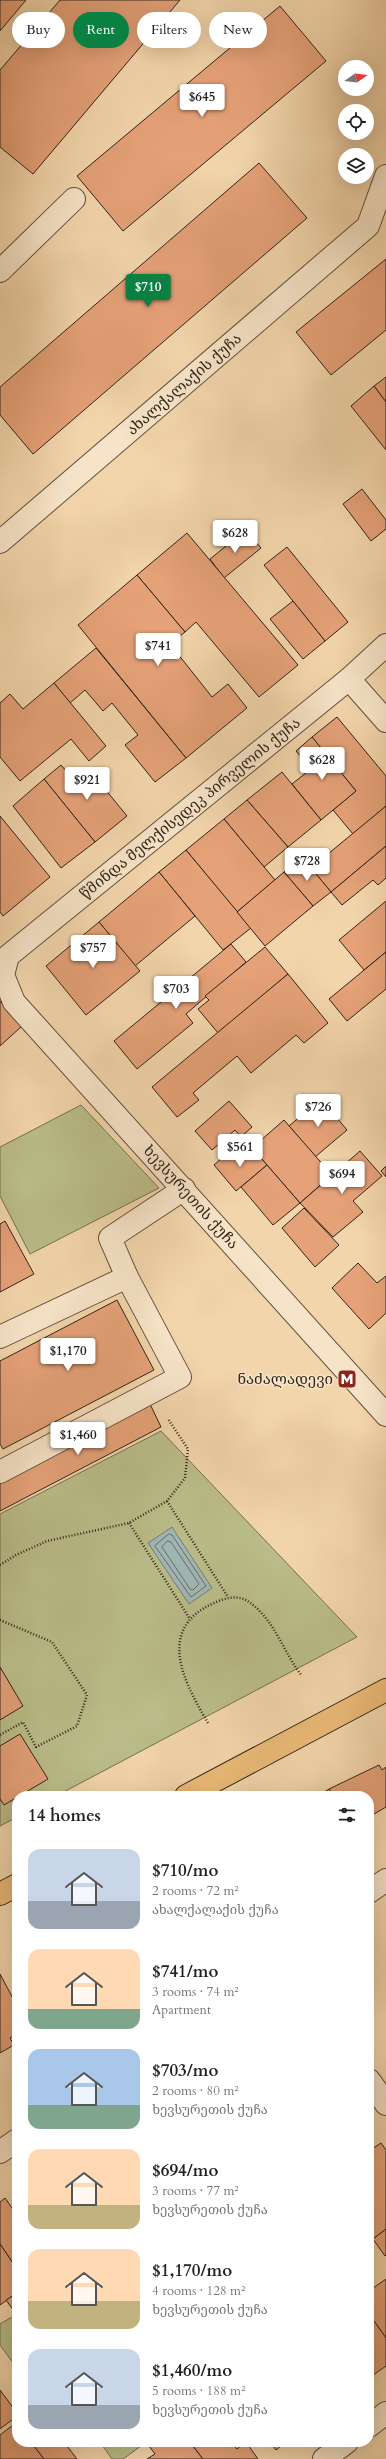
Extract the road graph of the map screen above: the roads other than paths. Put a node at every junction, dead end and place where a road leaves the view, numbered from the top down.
1 (386, 176) edge
2 (74, 199) dead end
3 (0, 271) edge
4 (0, 542) edge
5 (386, 645) edge
6 (349, 679) junction
7 (386, 721) edge
8 (3, 975) joint
9 (184, 1189) junction
10 (127, 1277) junction
11 (0, 1338) edge
12 (386, 1414) edge
13 (0, 1472) edge
14 (386, 1690) edge
15 (195, 1791) edge
16 (386, 1880) edge
17 (12, 1888) edge
18 (374, 1888) edge
19 (0, 1894) edge
20 (374, 2087) edge
21 (386, 2104) edge
22 (12, 2144) edge
23 (0, 2152) edge
24 (386, 2413) edge
25 (374, 2422) edge
26 (340, 2447) edge
27 (324, 2459) edge

1 - 4 street, ახალქალაქის ქუჩა
2 - 3 street
5 - 6 street, წმინდა მელქისედეკ პირველის ქუჩა
6 - 7 street
6 - 8 street, წმინდა მელქისედეკ პირველის ქუჩა
8 - 9 street, ხევსურეთის ქუჩა
9 - 10 street
9 - 12 street, ხევსურეთის ქუჩა
10 - 11 street
10 - 13 street
14 - 15 main road
16 - 18 street
17 - 19 main road
20 - 21 street
22 - 23 street
24 - 25 street
26 - 27 street

